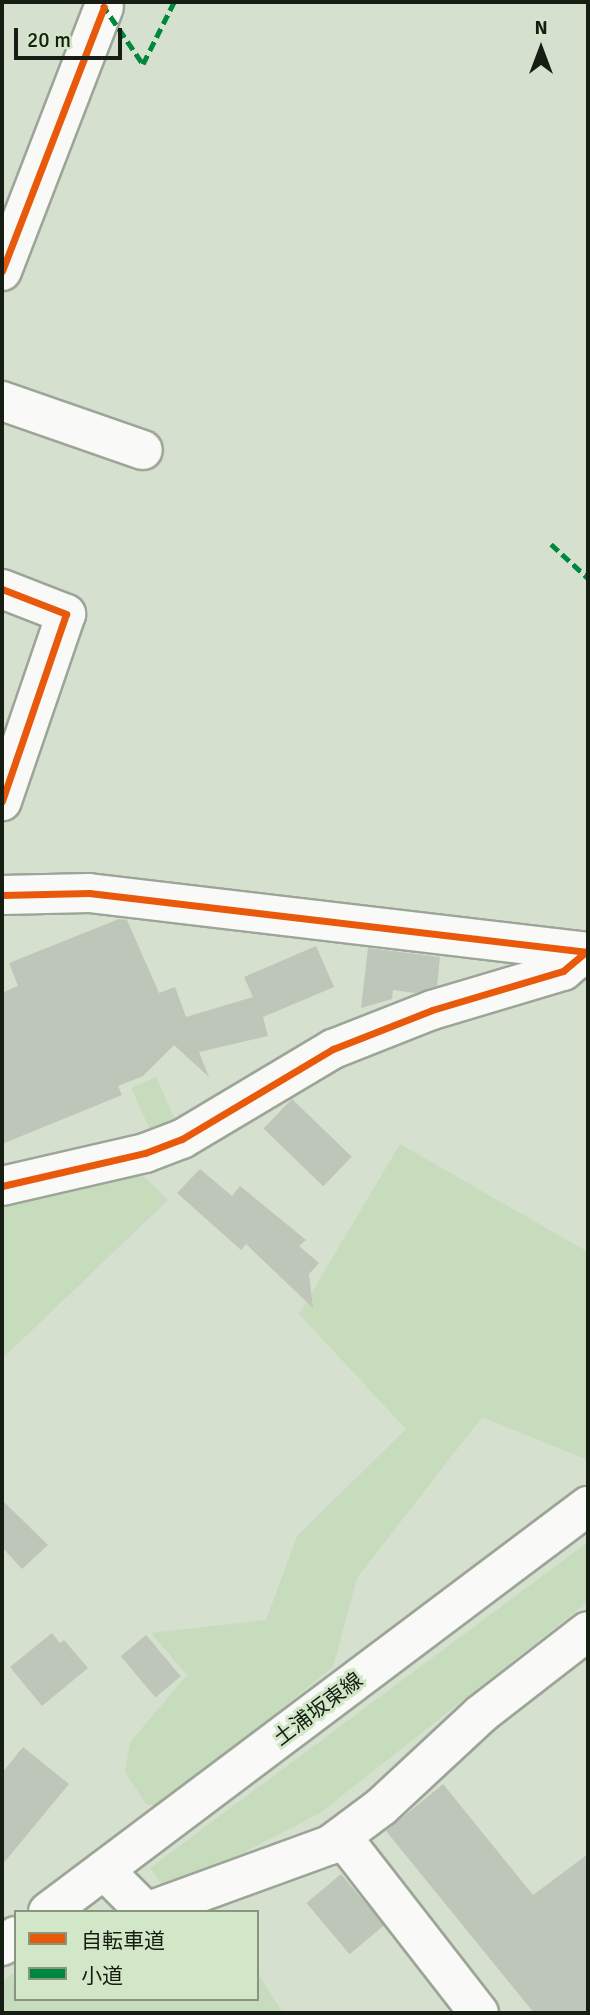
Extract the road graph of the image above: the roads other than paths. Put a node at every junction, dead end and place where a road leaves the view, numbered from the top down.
1 (104, 7) dead end
2 (2, 271) edge
3 (2, 401) edge
4 (143, 450) dead end
5 (2, 589) edge
6 (2, 801) edge
7 (2, 895) edge
8 (587, 952) edge
9 (2, 1186) edge
10 (588, 1506) edge
11 (588, 1631) edge
12 (342, 1836) junction
13 (104, 1870) junction
14 (51, 1910) edge
15 (144, 1910) edge
16 (151, 1910) edge
17 (479, 2013) edge

1 - 2 street
3 - 4 street
5 - 6 street
7 - 8 street
8 - 9 street
10 - 13 street, 土浦坂東線
11 - 12 street
12 - 16 street
12 - 17 street
13 - 14 street, 土浦坂東線
13 - 15 street

